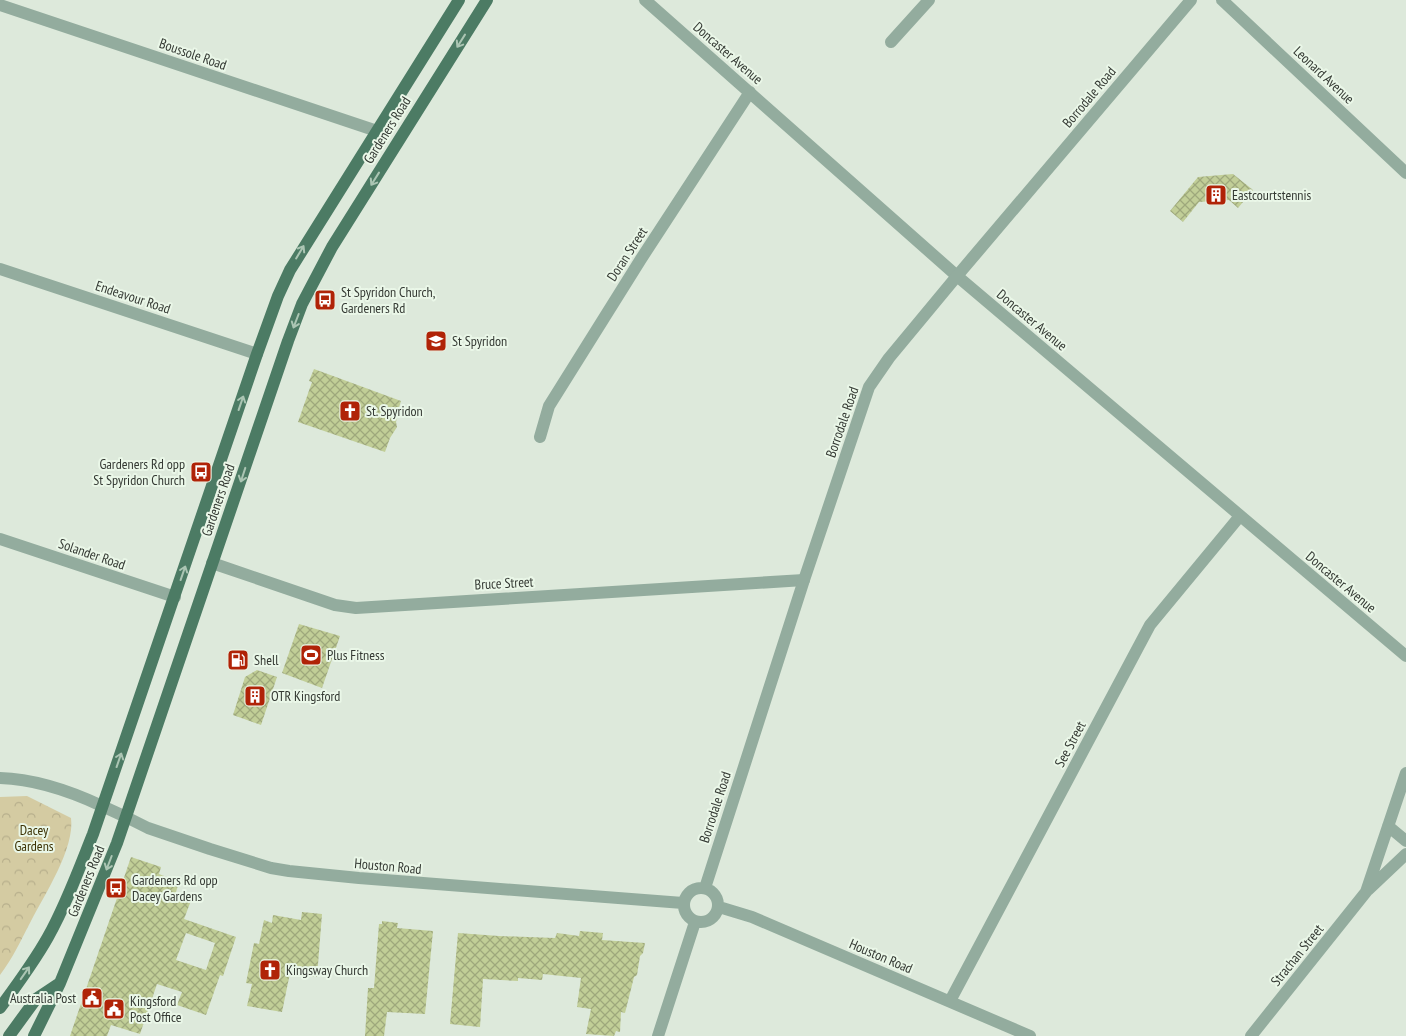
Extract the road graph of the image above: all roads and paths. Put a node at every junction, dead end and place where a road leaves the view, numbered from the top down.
1 (459, 0) edge
2 (486, 0) edge
3 (645, 0) edge
4 (929, 0) edge
5 (1191, 0) edge
6 (1222, 0) edge
7 (0, 5) edge
8 (891, 42) dead end
9 (750, 92) junction
10 (376, 131) junction
11 (1406, 173) edge
12 (0, 269) edge
13 (957, 276) junction
14 (257, 354) junction
15 (540, 437) dead end
16 (1240, 516) junction
17 (0, 539) edge
18 (212, 563) junction
19 (804, 580) junction
20 (175, 597) junction
21 (1406, 656) edge
22 (1406, 773) edge
23 (0, 778) edge
24 (102, 806) junction
25 (126, 817) junction
26 (1388, 826) junction
27 (1406, 841) edge
28 (1406, 854) edge
29 (705, 888) junction
30 (1366, 892) junction
31 (683, 903) junction
32 (719, 907) junction
33 (695, 922) junction
34 (60, 983) junction
35 (950, 1001) junction
36 (0, 1008) edge
37 (9, 1036) edge
38 (34, 1036) edge
39 (658, 1036) edge
40 (1030, 1036) edge
41 (1251, 1036) edge

1 - 10 main road, Gardeners Road
2 -> 18 main road, Gardeners Road
3 - 9 street, Doncaster Avenue
4 - 8 street
5 - 13 street, Borrodale Road
6 - 11 street, Leonard Avenue
7 - 10 street, Boussole Road
9 - 13 street, Doncaster Avenue
9 - 15 street, Doran Street
14 -> 10 main road, Gardeners Road
12 - 14 street, Endeavour Road
13 - 16 street, Doncaster Avenue
13 - 19 street, Borrodale Road
20 -> 14 main road, Gardeners Road
16 - 21 street, Doncaster Avenue
16 - 35 street, See Street
17 - 20 street, Solander Road
18 - 19 street, Bruce Street
18 - 25 main road, Gardeners Road
19 - 29 street, Borrodale Road
24 -> 20 main road, Gardeners Road
22 - 26 street, Strachan Street
23 - 24 street, Houston Road
24 - 25 street, Houston Road
36 -> 24 main road, Gardeners Road
25 - 31 street, Houston Road
25 -> 34 main road, Gardeners Road
26 - 27 street
26 - 30 street, Strachan Street
28 - 30 street, Strachan Street
29 - 31 street
29 - 32 street
30 - 41 street, Strachan Street
31 - 33 street
32 - 33 street
32 - 35 street, Houston Road
33 - 39 street
34 - 37 main road
34 - 38 main road, Gardeners Road
35 - 40 street, Houston Road

